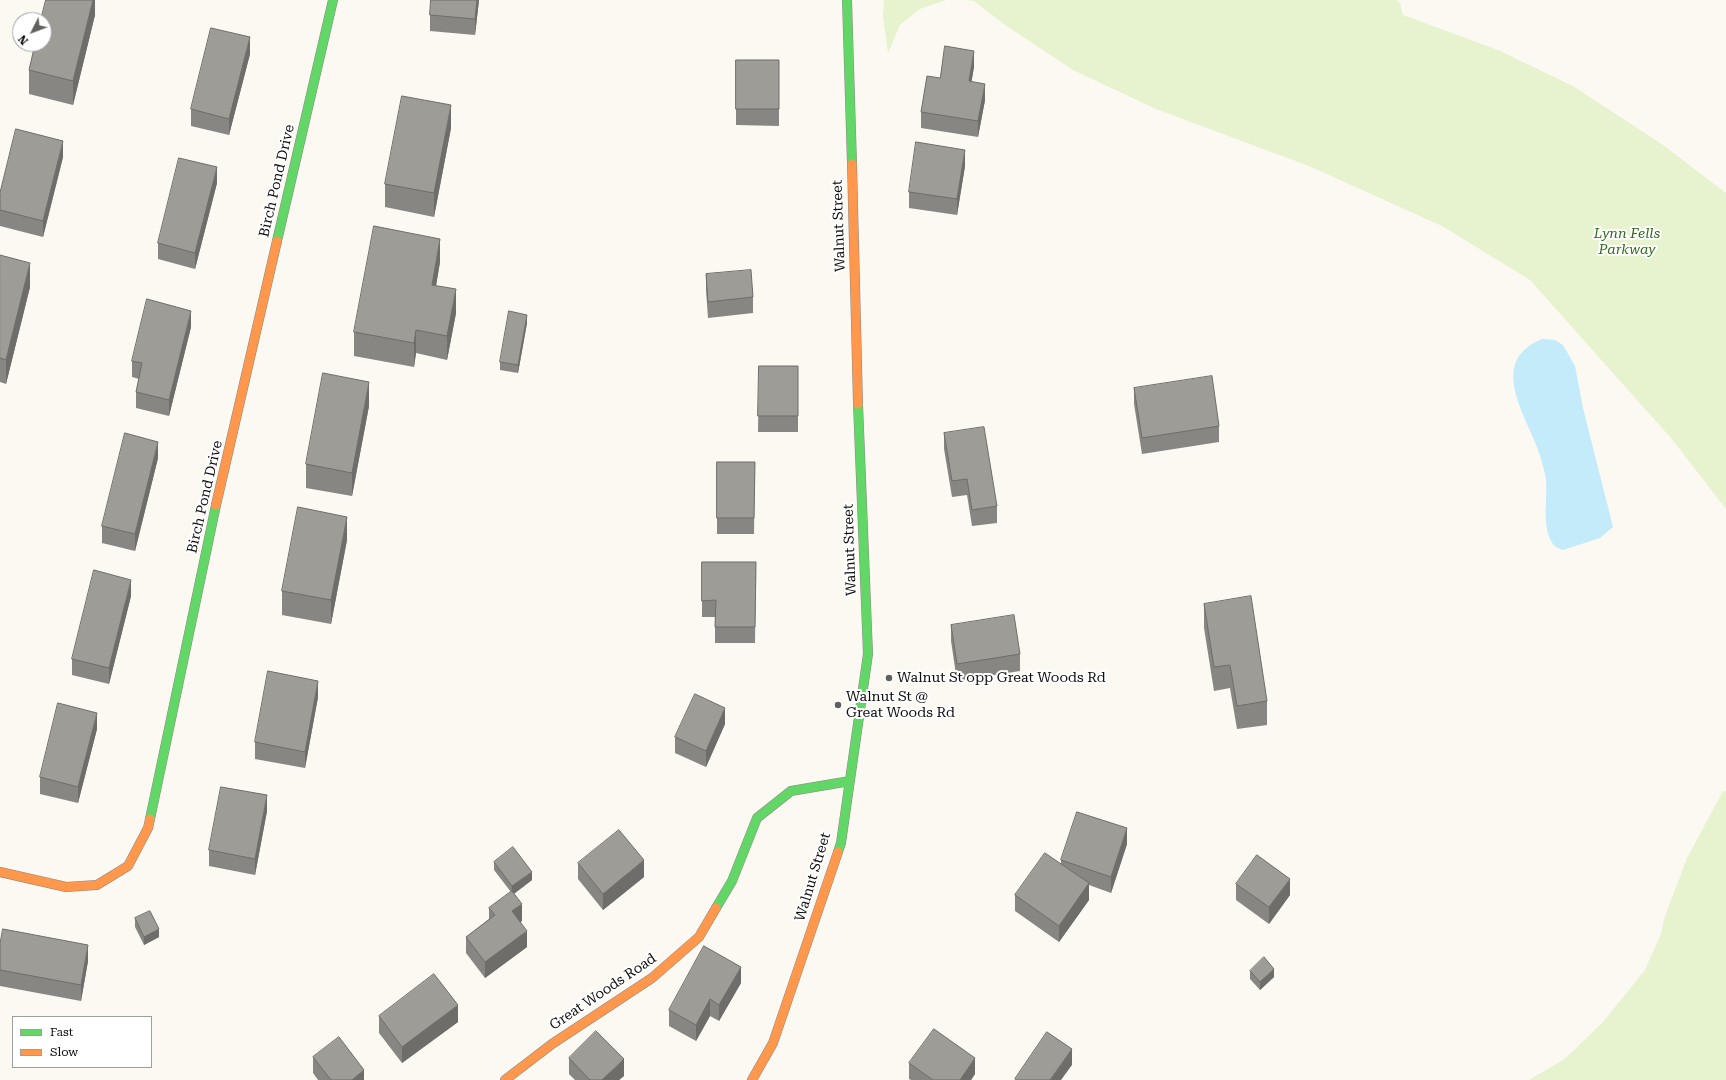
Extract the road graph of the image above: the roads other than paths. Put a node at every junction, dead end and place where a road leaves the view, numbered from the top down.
1 (333, 0) edge
2 (847, 0) edge
3 (850, 781) junction
4 (0, 872) edge
5 (505, 1080) edge
6 (752, 1080) edge

1 - 4 street, Birch Pond Drive
2 - 3 street, Walnut Street
3 - 5 street, Great Woods Road
3 - 6 street, Walnut Street

